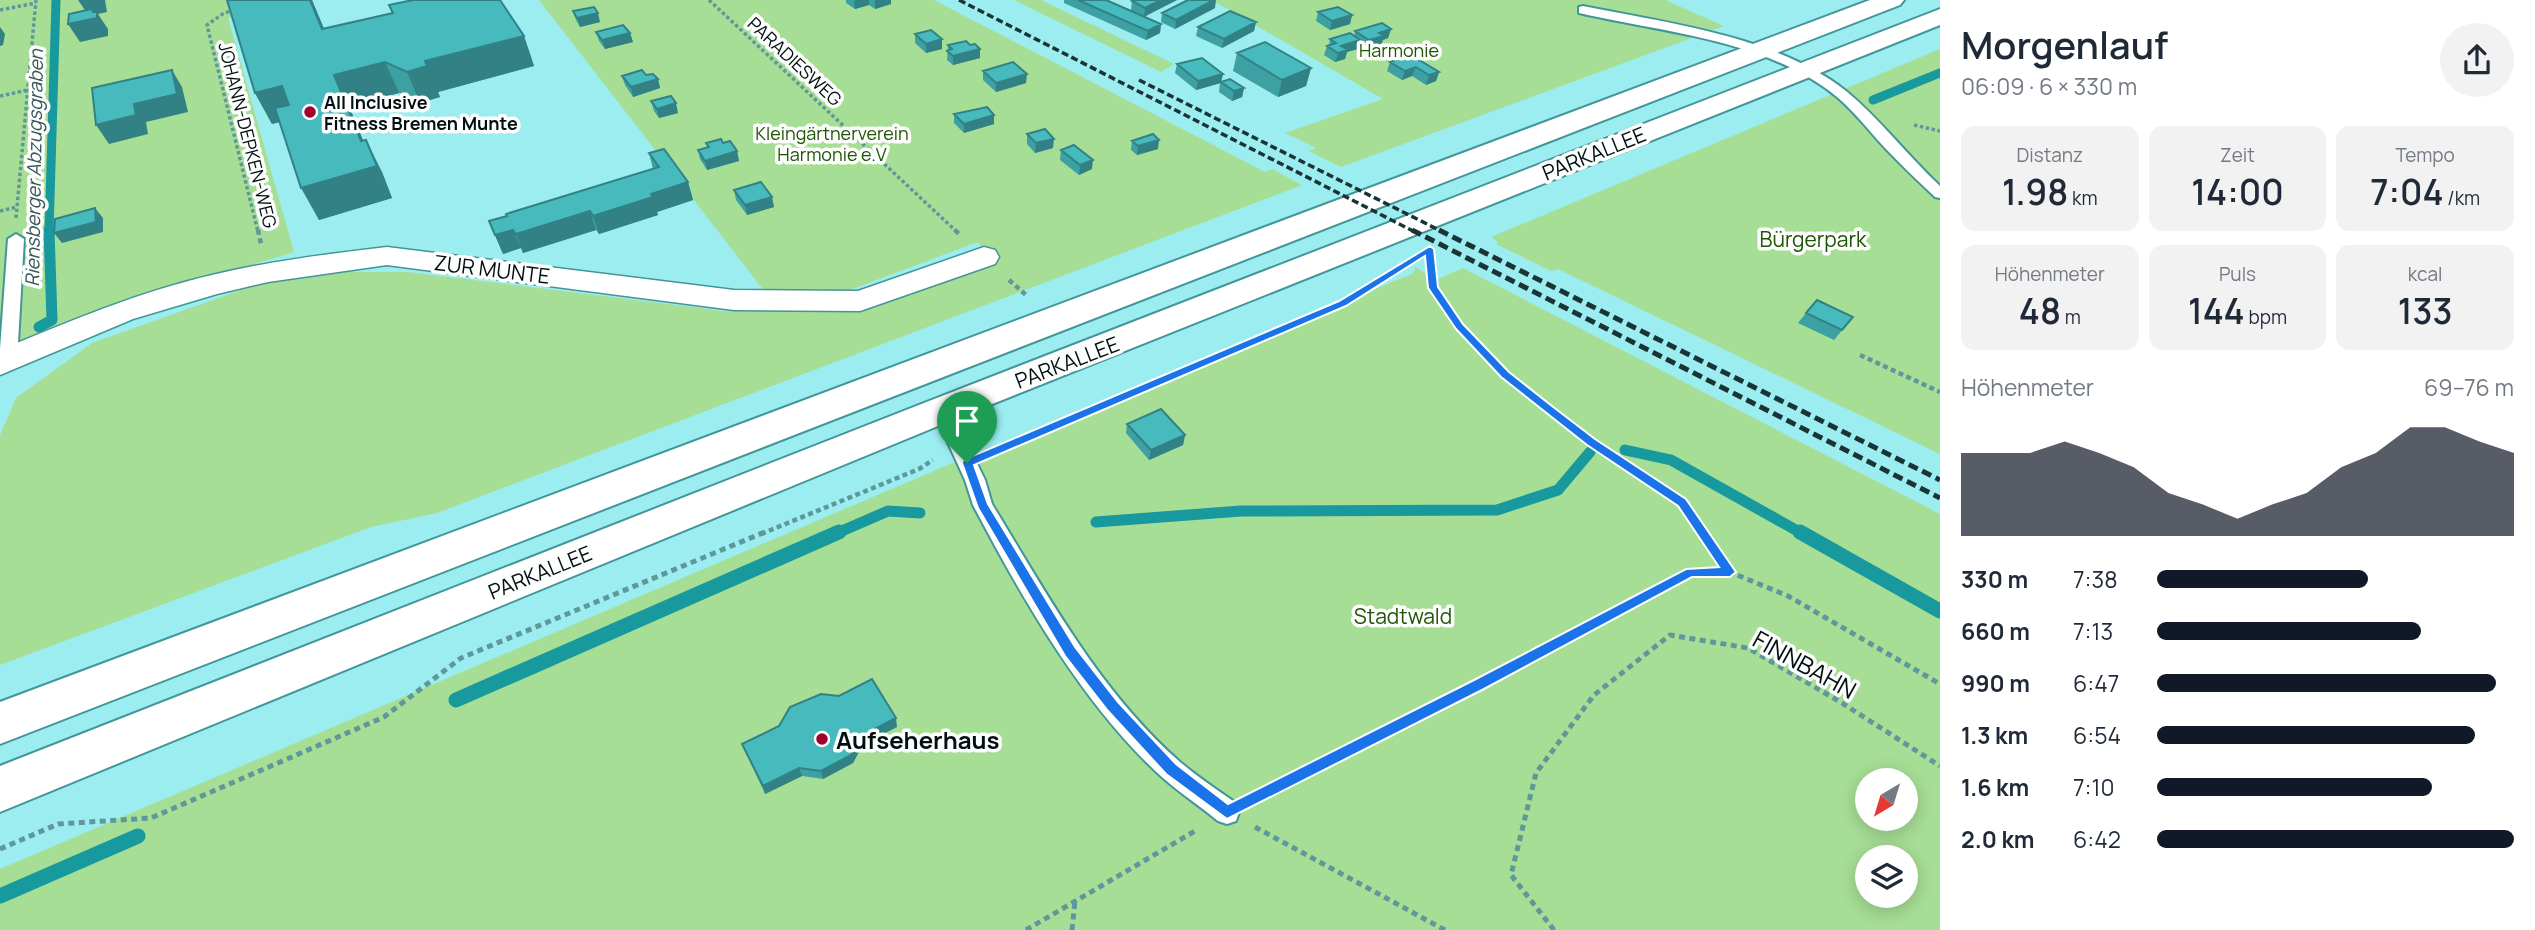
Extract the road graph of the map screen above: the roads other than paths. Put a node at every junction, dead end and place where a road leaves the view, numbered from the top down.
1 (1892, 0) edge
2 (1583, 10) dead end
3 (1940, 16) edge
4 (1759, 51) junction
5 (1799, 71) junction
6 (1940, 194) edge
7 (16, 239) road end
8 (984, 257) road end
9 (3, 367) edge
10 (942, 410) junction
11 (0, 723) edge
12 (0, 789) edge
13 (1227, 812) road end

1 - 4 main road, PARKALLEE
2 - 4 lane
3 - 5 main road, PARKALLEE
4 - 5 lane
4 - 11 main road, PARKALLEE
5 - 6 lane
5 - 10 main road, PARKALLEE
7 - 9 lane
8 - 9 street, ZUR MUNTE
10 - 12 main road, PARKALLEE
10 - 13 lane

